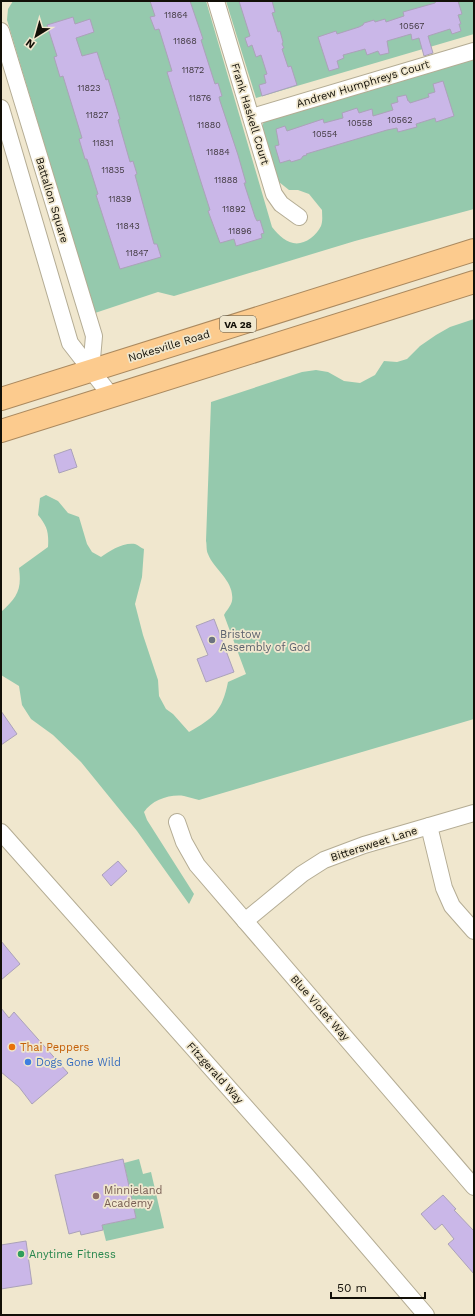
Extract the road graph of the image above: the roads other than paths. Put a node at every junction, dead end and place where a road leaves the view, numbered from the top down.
1 (216, 1) edge
2 (1, 31) edge
3 (474, 51) edge
4 (1, 108) edge
5 (252, 117) junction
6 (299, 217) dead end
7 (474, 250) edge
8 (474, 282) edge
9 (91, 370) junction
10 (112, 397) junction
11 (1, 398) edge
12 (1, 431) edge
13 (474, 813) edge
14 (177, 822) dead end
15 (429, 826) junction
16 (1, 832) edge
17 (245, 921) junction
18 (474, 931) edge
19 (474, 1187) edge
20 (426, 1315) edge

1 - 5 street, Frank Haskell Court
2 - 9 street, Battalion Square
3 - 5 street, Andrew Humphreys Court
4 - 9 street, Battalion Square
5 - 6 street, Frank Haskell Court
7 - 9 highway, Nokesville Road / VA 28
8 - 10 highway
9 - 10 street, Battalion Square
9 - 11 highway, Nokesville Road / VA 28
10 - 12 highway
13 - 15 street, Bittersweet Lane
14 - 17 street, Blue Violet Way
15 - 17 street, Bittersweet Lane
15 - 18 street
16 - 20 street, Fitzgerald Way
17 - 19 street, Blue Violet Way

